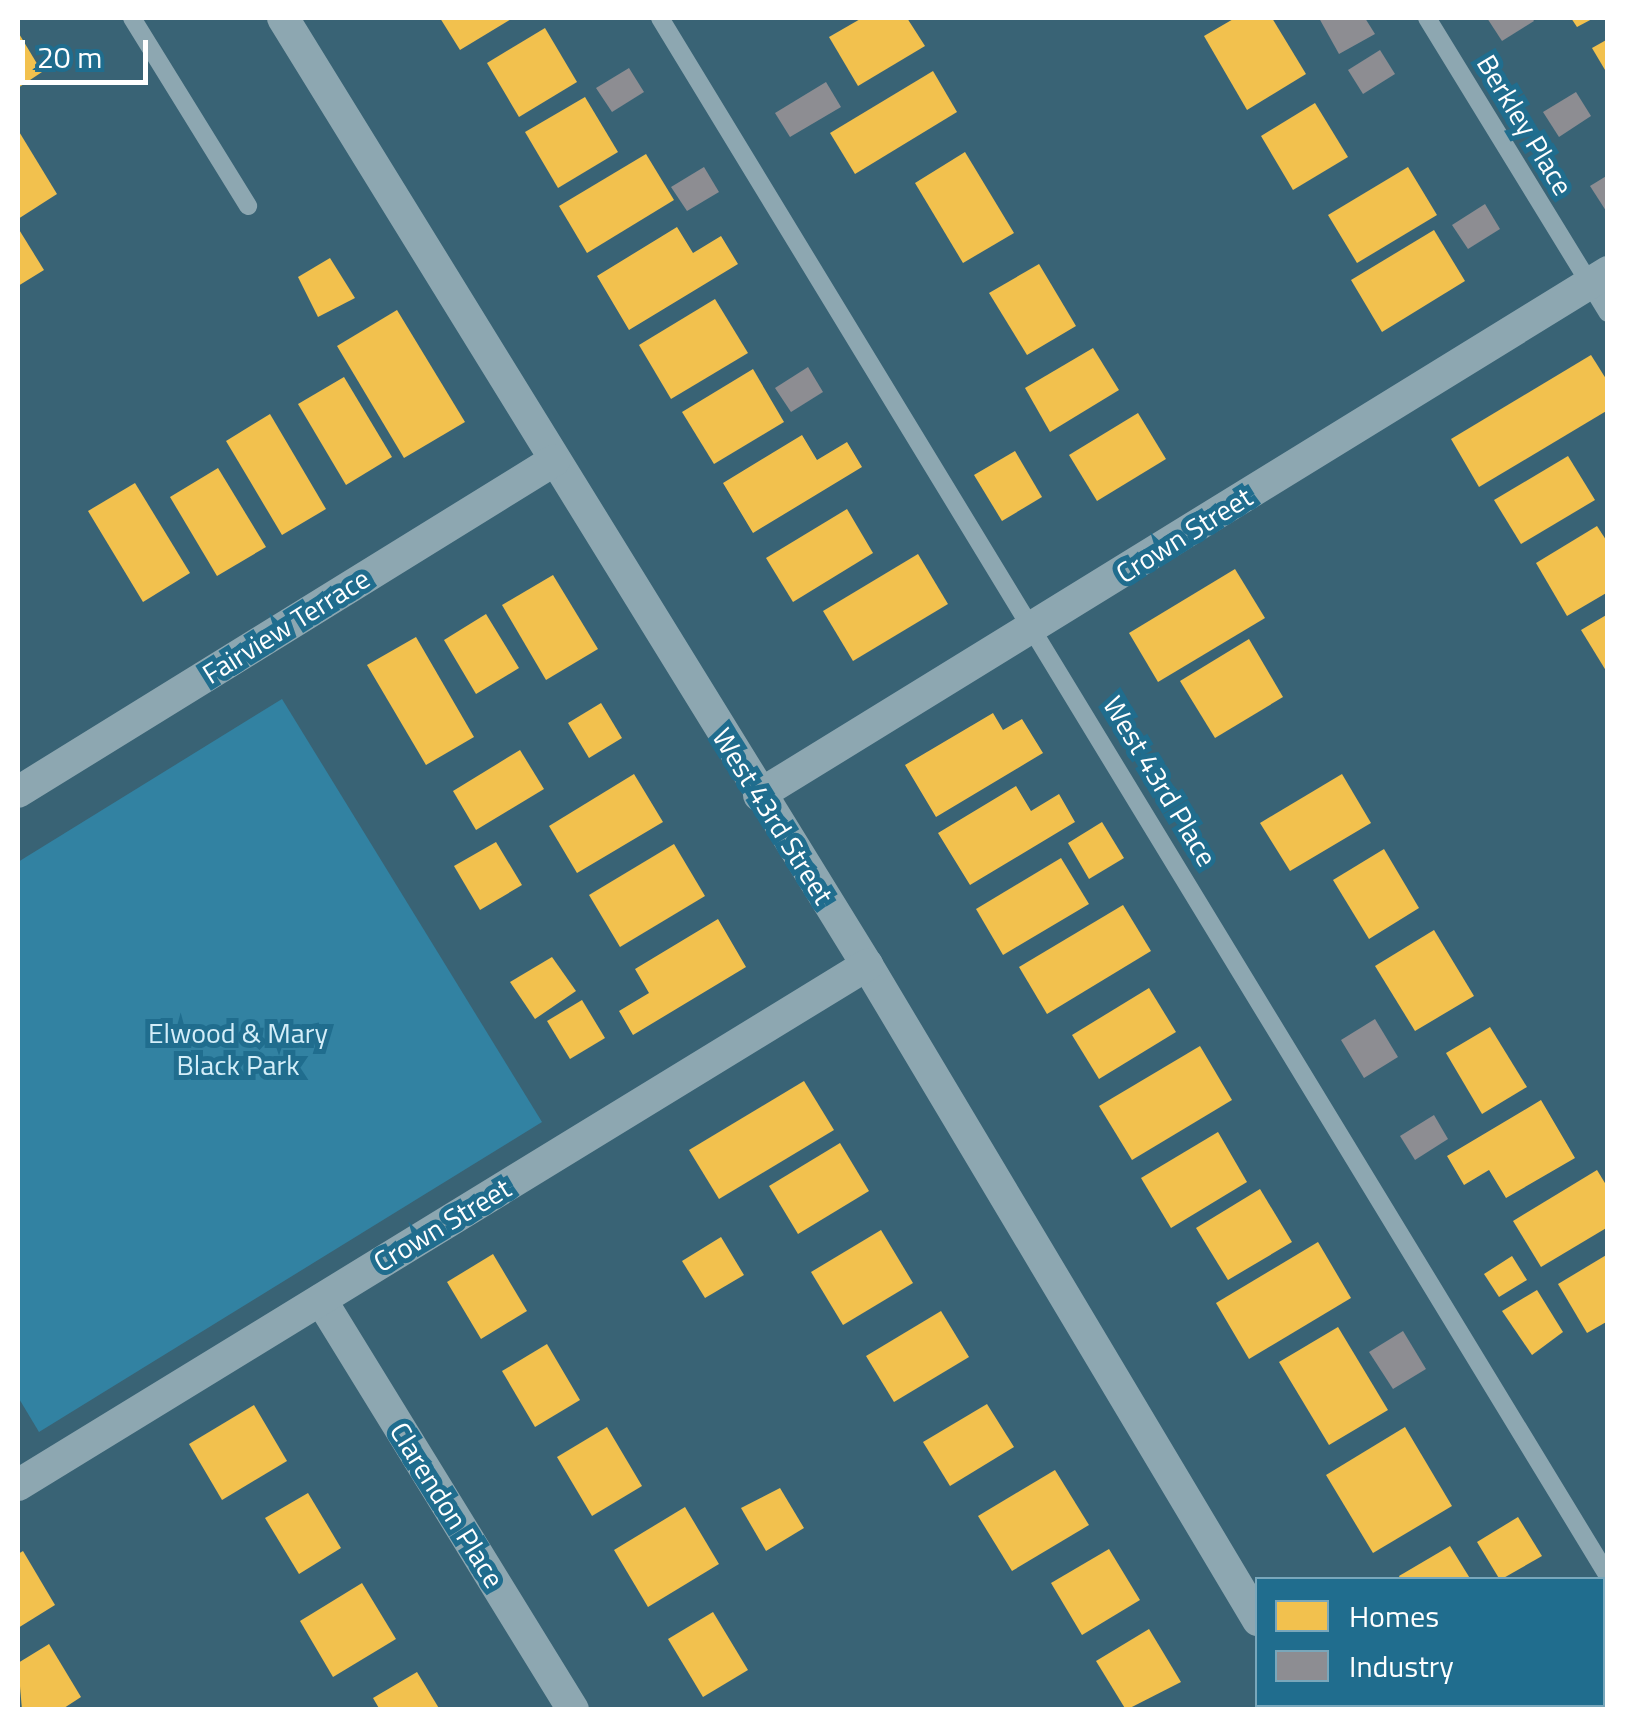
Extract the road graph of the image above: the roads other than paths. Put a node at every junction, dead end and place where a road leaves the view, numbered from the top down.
1 (132, 18) edge
2 (282, 18) edge
3 (660, 18) edge
4 (1427, 18) edge
5 (248, 206) dead end
6 (1598, 278) edge
7 (1608, 313) edge
8 (554, 460) junction
9 (1035, 627) junction
10 (18, 792) edge
11 (760, 796) junction
12 (866, 966) junction
13 (321, 1300) junction
14 (18, 1486) edge
15 (1608, 1576) edge
16 (1255, 1615) edge
17 (573, 1710) edge

1 - 5 lane
2 - 8 street, West 43rd Street
3 - 9 lane, West 43rd Place
4 - 6 lane, Berkley Place
6 - 7 lane, Berkley Place
6 - 9 street, Crown Street
8 - 10 street, Fairview Terrace
8 - 11 street, West 43rd Street
9 - 11 street, Crown Street
9 - 15 lane, West 43rd Place
11 - 12 street, West 43rd Street
12 - 13 street, Crown Street
12 - 16 street, West 43rd Street
13 - 14 street, Crown Street
13 - 17 street, Clarendon Place

